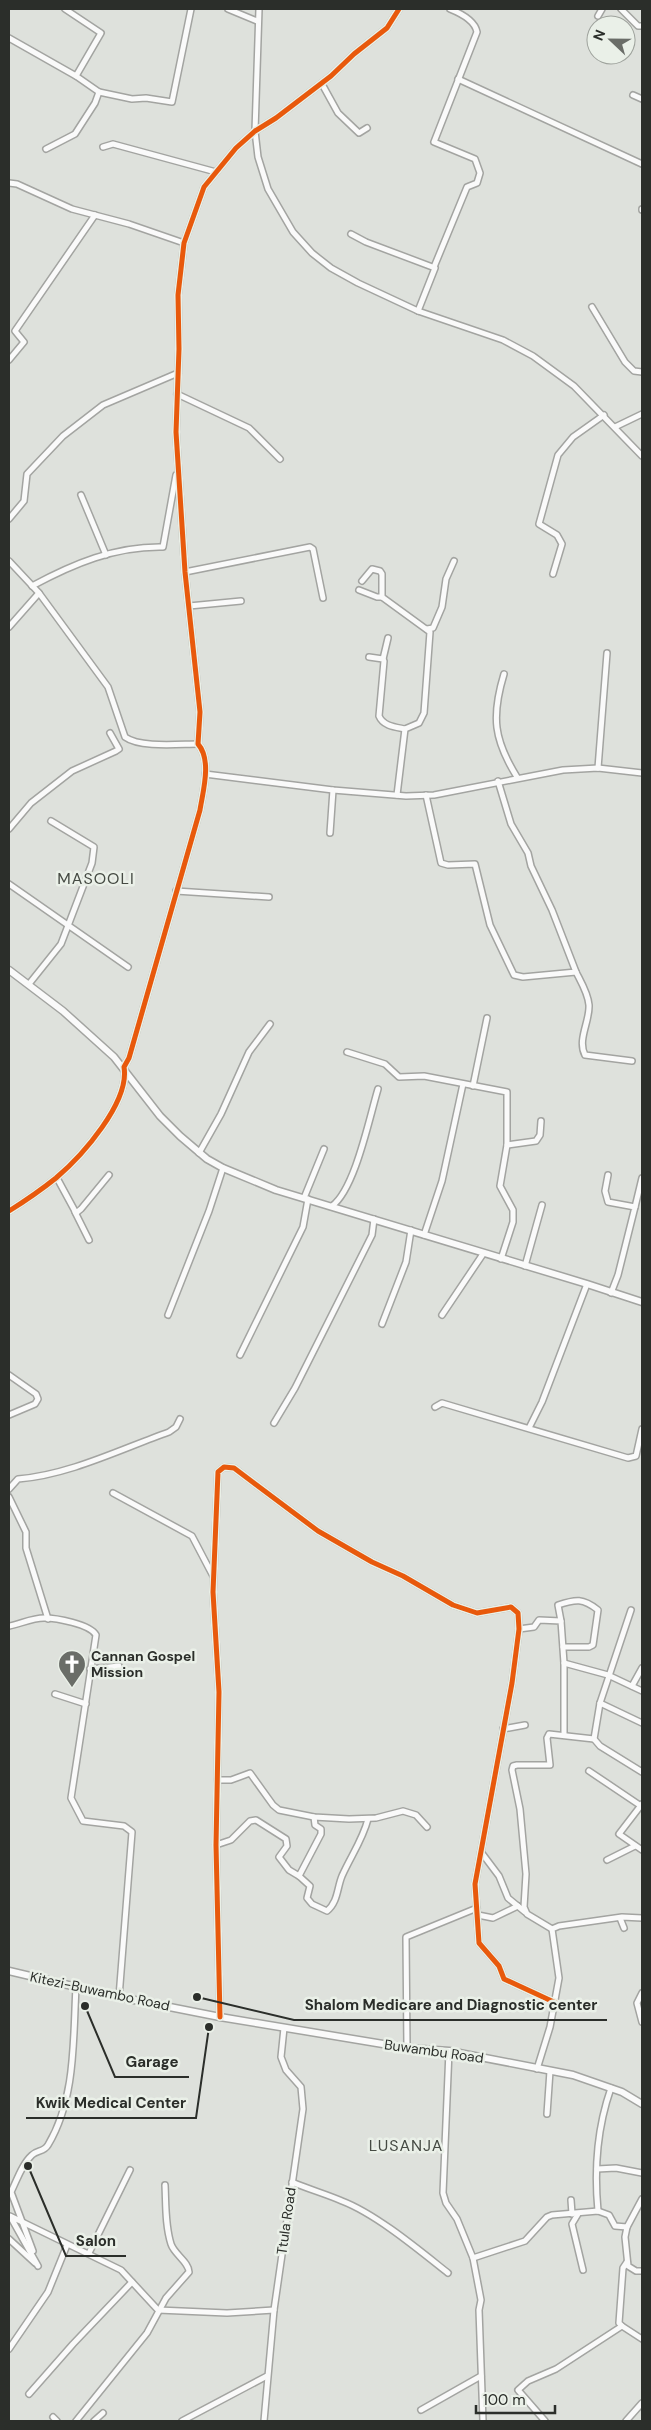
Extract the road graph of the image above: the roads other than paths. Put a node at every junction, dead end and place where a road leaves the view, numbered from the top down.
1 (65, 9) edge
2 (191, 9) edge
3 (228, 9) edge
4 (259, 9) edge
5 (399, 9) edge
6 (450, 9) edge
7 (622, 9) edge
8 (461, 11) edge
9 (257, 21) junction
10 (642, 26) edge
11 (9, 38) edge
12 (76, 76) junction
13 (458, 79) junction
14 (322, 84) junction
15 (99, 92) junction
16 (634, 95) dead end
17 (642, 99) edge
18 (366, 128) dead end
19 (255, 131) junction
20 (103, 147) dead end
21 (46, 149) dead end
22 (642, 164) edge
23 (216, 172) junction
24 (9, 183) edge
25 (95, 215) junction
26 (351, 234) dead end
27 (184, 242) junction
28 (434, 267) junction
29 (592, 307) dead end
30 (418, 311) junction
31 (9, 360) edge
32 (642, 372) edge
33 (178, 373) junction
34 (177, 394) junction
35 (642, 414) edge
36 (604, 415) junction
37 (615, 427) junction
38 (642, 456) edge
39 (280, 459) dead end
40 (177, 467) junction
41 (81, 495) dead end
42 (9, 519) edge
43 (106, 555) junction
44 (9, 561) edge
45 (454, 562) dead end
46 (185, 572) junction
47 (553, 574) dead end
48 (362, 581) dead end
49 (32, 586) junction
50 (359, 590) dead end
51 (38, 594) junction
52 (382, 597) junction
53 (323, 598) dead end
54 (241, 601) dead end
55 (189, 606) junction
56 (9, 627) edge
57 (427, 629) junction
58 (388, 638) dead end
59 (607, 653) dead end
60 (369, 657) dead end
61 (383, 659) junction
62 (504, 674) dead end
63 (405, 729) junction
64 (110, 733) dead end
65 (198, 744) junction
66 (598, 768) junction
67 (642, 773) edge
68 (205, 774) junction
69 (516, 777) junction
70 (498, 781) junction
71 (333, 790) junction
72 (396, 795) junction
73 (426, 796) junction
74 (50, 821) dead end
75 (9, 829) edge
76 (330, 833) dead end
77 (9, 884) edge
78 (176, 891) junction
79 (269, 896) dead end
80 (69, 928) junction
81 (128, 967) dead end
82 (9, 970) edge
83 (576, 972) junction
84 (30, 984) junction
85 (487, 1018) dead end
86 (270, 1024) dead end
87 (346, 1052) dead end
88 (632, 1061) dead end
89 (124, 1067) junction
90 (463, 1084) junction
91 (473, 1086) junction
92 (378, 1089) dead end
93 (541, 1121) dead end
94 (507, 1145) junction
95 (324, 1149) dead end
96 (199, 1153) junction
97 (223, 1168) junction
98 (109, 1175) dead end
99 (608, 1175) dead end
100 (57, 1178) junction
101 (642, 1178) edge
102 (306, 1198) junction
103 (542, 1205) dead end
104 (332, 1206) junction
105 (635, 1207) junction
106 (9, 1211) edge
107 (74, 1212) junction
108 (374, 1219) junction
109 (411, 1230) junction
110 (424, 1234) junction
111 (89, 1240) dead end
112 (483, 1254) junction
113 (501, 1259) junction
114 (525, 1266) junction
115 (587, 1284) junction
116 (611, 1293) junction
117 (642, 1302) edge
118 (168, 1315) dead end
119 (442, 1315) dead end
120 (382, 1324) dead end
121 (240, 1355) dead end
122 (9, 1375) edge
123 (435, 1407) dead end
124 (9, 1415) edge
125 (180, 1419) dead end
126 (274, 1423) dead end
127 (529, 1428) junction
128 (642, 1429) edge
129 (9, 1489) edge
130 (113, 1493) dead end
131 (9, 1497) edge
132 (213, 1576) junction
133 (631, 1610) dead end
134 (48, 1619) junction
135 (561, 1621) junction
136 (9, 1626) edge
137 (519, 1629) junction
138 (563, 1646) junction
139 (564, 1663) junction
140 (119, 1666) dead end
141 (642, 1667) edge
142 (90, 1669) junction
143 (608, 1675) junction
144 (632, 1686) junction
145 (642, 1691) edge
146 (54, 1694) dead end
147 (600, 1703) junction
148 (86, 1704) junction
149 (642, 1722) edge
150 (525, 1725) dead end
151 (503, 1728) junction
152 (564, 1735) junction
153 (594, 1739) junction
154 (590, 1771) dead end
155 (642, 1772) edge
156 (217, 1780) junction
157 (642, 1805) edge
158 (314, 1817) junction
159 (368, 1819) junction
160 (427, 1828) dead end
161 (216, 1845) junction
162 (635, 1846) junction
163 (642, 1850) edge
164 (481, 1852) junction
165 (607, 1860) dead end
166 (299, 1876) junction
167 (518, 1906) junction
168 (477, 1908) junction
169 (527, 1914) junction
170 (478, 1915) junction
171 (620, 1918) junction
172 (642, 1918) edge
173 (624, 1928) dead end
174 (552, 1929) junction
175 (9, 1971) edge
176 (76, 1987) junction
177 (642, 1993) edge
178 (119, 1997) junction
179 (556, 2003) junction
180 (220, 2016) junction
181 (642, 2022) edge
182 (284, 2028) junction
183 (406, 2048) junction
184 (449, 2051) junction
185 (537, 2069) junction
186 (550, 2071) junction
187 (611, 2088) junction
188 (642, 2104) edge
189 (547, 2114) dead end
190 (597, 2169) junction
191 (130, 2170) dead end
192 (642, 2173) edge
193 (292, 2182) junction
194 (165, 2185) dead end
195 (642, 2199) edge
196 (571, 2200) dead end
197 (598, 2211) junction
198 (575, 2214) junction
199 (627, 2227) junction
200 (9, 2239) edge
201 (67, 2245) junction
202 (89, 2253) junction
203 (473, 2258) junction
204 (627, 2262) junction
205 (38, 2266) junction
206 (583, 2270) dead end
207 (642, 2271) edge
208 (448, 2273) dead end
209 (132, 2282) junction
210 (158, 2310) junction
211 (274, 2310) junction
212 (622, 2326) junction
213 (642, 2339) edge
214 (10, 2347) edge
215 (267, 2376) junction
216 (481, 2376) junction
217 (29, 2394) dead end
218 (642, 2403) edge
219 (421, 2410) dead end
220 (103, 2413) dead end
221 (81, 2416) junction
222 (76, 2421) edge
223 (87, 2421) edge
224 (94, 2421) edge
225 (182, 2421) edge
226 (265, 2421) edge
227 (483, 2421) edge
228 (544, 2421) edge
229 (626, 2421) edge

1 - 12 street
2 - 15 street
3 - 9 street
4 - 9 street
5 - 14 street
6 - 8 street
7 - 10 street
8 - 13 street
9 - 19 street
11 - 12 street
12 - 15 street
13 - 22 street
13 - 28 street
14 - 18 street
14 - 19 street
15 - 21 street
16 - 17 street
19 - 23 street
19 - 30 street
20 - 23 street
23 - 27 street
24 - 25 street
25 - 27 street
25 - 31 street
26 - 28 street
27 - 33 street
28 - 30 street
29 - 32 street
30 - 36 street
33 - 34 street
33 - 42 street
34 - 39 street
34 - 40 street
35 - 37 street
36 - 37 street
36 - 47 street
37 - 38 street
40 - 43 street
40 - 46 street
41 - 43 street
43 - 49 street
44 - 49 street
45 - 57 street
46 - 53 street
46 - 55 street
48 - 52 street
49 - 51 street
50 - 52 street
51 - 56 street
51 - 65 street
52 - 57 street
54 - 55 street
55 - 65 street
57 - 63 street
58 - 61 street
59 - 66 street
60 - 61 street
61 - 63 street
62 - 69 street
63 - 72 street
64 - 75 street
65 - 68 street
66 - 67 street
66 - 69 street
68 - 71 street
68 - 78 street
69 - 70 street
70 - 73 street
70 - 83 street
71 - 72 street
71 - 76 street
72 - 73 street
73 - 83 street
74 - 80 street
77 - 80 street
78 - 79 street
78 - 89 street
80 - 81 street
80 - 84 street
82 - 84 street
83 - 88 street
84 - 89 street
85 - 91 street
86 - 96 street
87 - 90 street
89 - 96 street
89 - 100 street
90 - 91 street
90 - 110 street
91 - 94 street
92 - 104 street
93 - 94 street
94 - 113 street
95 - 102 street
96 - 97 street
97 - 102 street
97 - 118 street
98 - 107 street
99 - 105 street
100 - 106 street
100 - 107 street
101 - 105 street
102 - 104 street
102 - 121 street
103 - 114 street
104 - 108 street
105 - 116 street
107 - 111 street
108 - 109 street
108 - 126 street
109 - 110 street
109 - 120 street
110 - 112 street
112 - 113 street
112 - 119 street
113 - 114 street
114 - 115 street
115 - 116 street
115 - 127 street
116 - 117 street
122 - 124 street
123 - 127 street
125 - 129 street
127 - 128 street
130 - 132 street
131 - 134 street
132 - 137 street
132 - 156 street
133 - 143 street
134 - 136 street
134 - 142 street
135 - 137 street
135 - 138 street
135 - 138 street
137 - 151 street
138 - 139 street
139 - 143 street
139 - 152 street
140 - 142 street
141 - 144 street
142 - 148 street
143 - 144 street
143 - 147 street
144 - 145 street
146 - 148 street
147 - 149 street
147 - 153 street
148 - 178 street
150 - 151 street
151 - 164 street
152 - 153 street
152 - 169 street
153 - 155 street
154 - 157 street
156 - 158 street
156 - 161 street
157 - 162 street
158 - 159 street
158 - 166 street
159 - 160 street
159 - 166 street
161 - 166 street
161 - 180 street
162 - 163 street
162 - 165 street
164 - 167 street
164 - 168 street
167 - 169 street
167 - 170 street
168 - 170 street
168 - 183 street
169 - 174 street
170 - 179 street
171 - 172 street
171 - 173 street
171 - 174 street
174 - 179 street
175 - 176 street, Kitezi-Buwambo Road
176 - 178 street, Kitezi-Buwambo Road
176 - 205 street
177 - 181 street
178 - 180 street, Kitezi-Buwambo Road
179 - 185 street
180 - 182 street, Buwambu Road
182 - 183 street, Buwambu Road
182 - 193 street, Ttula Road
183 - 184 street, Buwambu Road
184 - 185 street, Buwambu Road
184 - 203 street
185 - 186 street, Buwambu Road
186 - 187 street, Buwambu Road
186 - 189 street
187 - 188 street, Buwambu Road
187 - 190 street
190 - 192 street
190 - 197 street
191 - 202 street
193 - 208 street
193 - 211 street, Ttula Road
194 - 210 street
195 - 199 street
196 - 198 street
197 - 198 street
197 - 199 street
198 - 203 street
198 - 206 street
199 - 204 street
200 - 205 street
201 - 202 street
201 - 205 street
201 - 214 street
202 - 209 street
203 - 216 street
204 - 207 street
204 - 212 street
209 - 210 street
209 - 217 street
210 - 211 street
210 - 221 street
211 - 215 street, Ttula Road
212 - 213 street
212 - 228 street
215 - 225 street
215 - 226 street, Ttula Road
216 - 219 street
216 - 227 street
218 - 229 street
220 - 224 street
221 - 222 street
221 - 223 street

